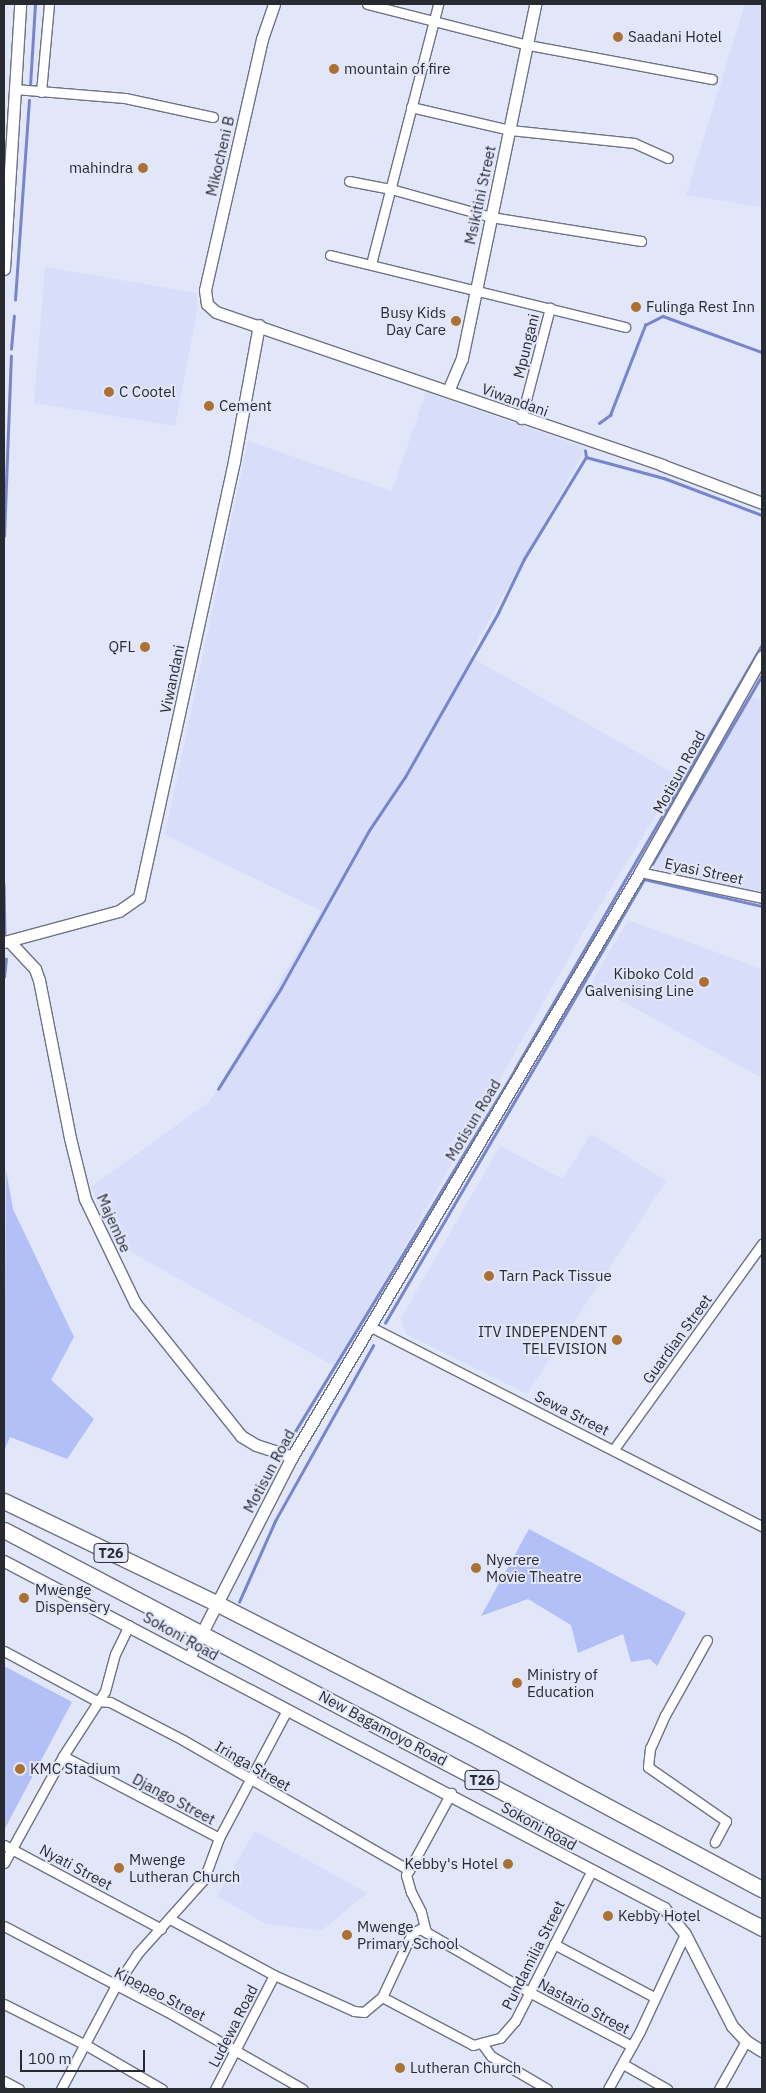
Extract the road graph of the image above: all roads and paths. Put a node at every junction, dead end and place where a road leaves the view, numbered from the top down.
1 (20, 4) edge
2 (49, 4) edge
3 (274, 4) edge
4 (367, 4) edge
5 (438, 4) edge
6 (535, 4) edge
7 (433, 22) junction
8 (528, 45) junction
9 (712, 79) dead end
10 (15, 89) junction
11 (41, 92) junction
12 (411, 107) junction
13 (213, 117) dead end
14 (510, 130) junction
15 (668, 158) dead end
16 (349, 181) dead end
17 (391, 189) junction
18 (492, 217) junction
19 (641, 241) dead end
20 (330, 255) dead end
21 (371, 264) junction
22 (4, 269) edge
23 (474, 292) junction
24 (550, 308) junction
25 (216, 312) joint
26 (259, 325) junction
27 (626, 327) dead end
28 (448, 391) junction
29 (521, 419) junction
30 (762, 503) edge
31 (762, 656) edge
32 (640, 872) junction
33 (762, 898) edge
34 (6, 942) edge
35 (762, 1244) edge
36 (369, 1326) junction
37 (614, 1449) junction
38 (292, 1457) junction
39 (4, 1501) edge
40 (762, 1526) edge
41 (4, 1530) edge
42 (4, 1562) edge
43 (218, 1604) junction
44 (129, 1625) junction
45 (200, 1634) junction
46 (708, 1640) dead end
47 (4, 1651) edge
48 (189, 1658) junction
49 (97, 1701) junction
50 (287, 1710) junction
51 (63, 1756) junction
52 (251, 1778) junction
53 (450, 1793) junction
54 (219, 1838) junction
55 (715, 1842) dead end
56 (8, 1847) edge
57 (4, 1863) edge
58 (409, 1870) junction
59 (591, 1872) junction
60 (762, 1889) edge
61 (170, 1919) junction
62 (4, 1926) edge
63 (762, 1928) edge
64 (161, 1929) junction
65 (426, 1932) junction
66 (685, 1934) junction
67 (554, 1944) junction
68 (274, 1975) junction
69 (115, 1986) junction
70 (529, 1992) junction
71 (382, 1997) junction
72 (654, 1997) junction
73 (4, 2004) edge
74 (746, 2041) junction
75 (86, 2045) junction
76 (482, 2045) junction
77 (632, 2046) junction
78 (237, 2050) junction
79 (762, 2051) edge
80 (623, 2064) junction
81 (4, 2081) edge
82 (19, 2089) edge
83 (61, 2089) edge
84 (162, 2089) edge
85 (215, 2089) edge
86 (303, 2089) edge
87 (547, 2089) edge
88 (608, 2089) edge
89 (667, 2089) edge
90 (719, 2089) edge

1 - 10 street
2 - 11 street
3 - 25 street, Mikocheni B
4 - 7 street
5 - 7 street
6 - 8 street, Msikitini Street
7 - 8 street
7 - 12 street
8 - 9 street
8 - 14 street, Msikitini Street
10 - 11 street
10 - 22 street
11 - 13 street
12 - 14 street
12 - 17 street
14 - 15 street
14 - 18 street, Msikitini Street
16 - 17 street
17 - 18 street
17 - 21 street
18 - 19 street
18 - 23 street, Msikitini Street
20 - 21 street
21 - 23 street
23 - 24 street
23 - 28 street, Msikitini Street
24 - 27 street
24 - 29 street, Mpungani
25 - 26 street, Viwandani
26 - 28 street, Viwandani
26 - 34 street, Viwandani
28 - 29 street, Viwandani
29 - 30 street, Viwandani
31 - 32 street, Motisun Road
32 - 33 street, Eyasi Street
32 - 36 street, Motisun Road
34 - 38 street, Majembe
35 - 37 street, Guardian Street
36 - 37 street, Sewa Street
36 - 38 street, Motisun Road
37 - 40 street, Sewa Street
38 - 43 street, Motisun Road
39 - 43 highway, T26
41 - 45 highway, New Bagamoyo Road / T26
42 - 44 street, Sokoni Road
43 - 45 street, Motisun Road
43 - 60 highway, T26
44 - 48 street, Sokoni Road
44 - 49 street
45 - 48 street, Motisun Road
45 - 63 highway, New Bagamoyo Road / T26
46 - 55 street
47 - 49 street, Iringa Street
48 - 50 street, Sokoni Road
49 - 51 street
49 - 52 street, Iringa Street
50 - 52 street
50 - 53 street, Sokoni Road
51 - 54 street, Django Street
51 - 56 street
52 - 54 street
52 - 58 street, Iringa Street
53 - 58 street
53 - 59 street, Sokoni Road
54 - 61 street
56 - 57 street
56 - 64 street, Nyati Street
58 - 65 street
59 - 66 street, Sokoni Road
59 - 67 street, Pundamilia Street
61 - 64 street
61 - 68 street
62 - 69 street, Kipepeo Street
64 - 69 street
65 - 70 street, Nastario Street
65 - 71 street
66 - 72 street
66 - 74 street, Sokoni Road
67 - 70 street, Pundamilia Street
67 - 72 street
68 - 71 street
68 - 78 street, Ludewa Road
69 - 75 street
69 - 78 street, Kipepeo Street
70 - 76 street, Pundamilia Street
70 - 77 street, Nastario Street
71 - 76 street
72 - 77 street
73 - 75 street
74 - 79 street, Sokoni Road
74 - 90 street
75 - 83 street
75 - 84 street
76 - 87 street
77 - 80 street
78 - 85 street, Ludewa Road
78 - 86 street, Kipepeo Street
80 - 88 street
80 - 89 street
81 - 82 street

